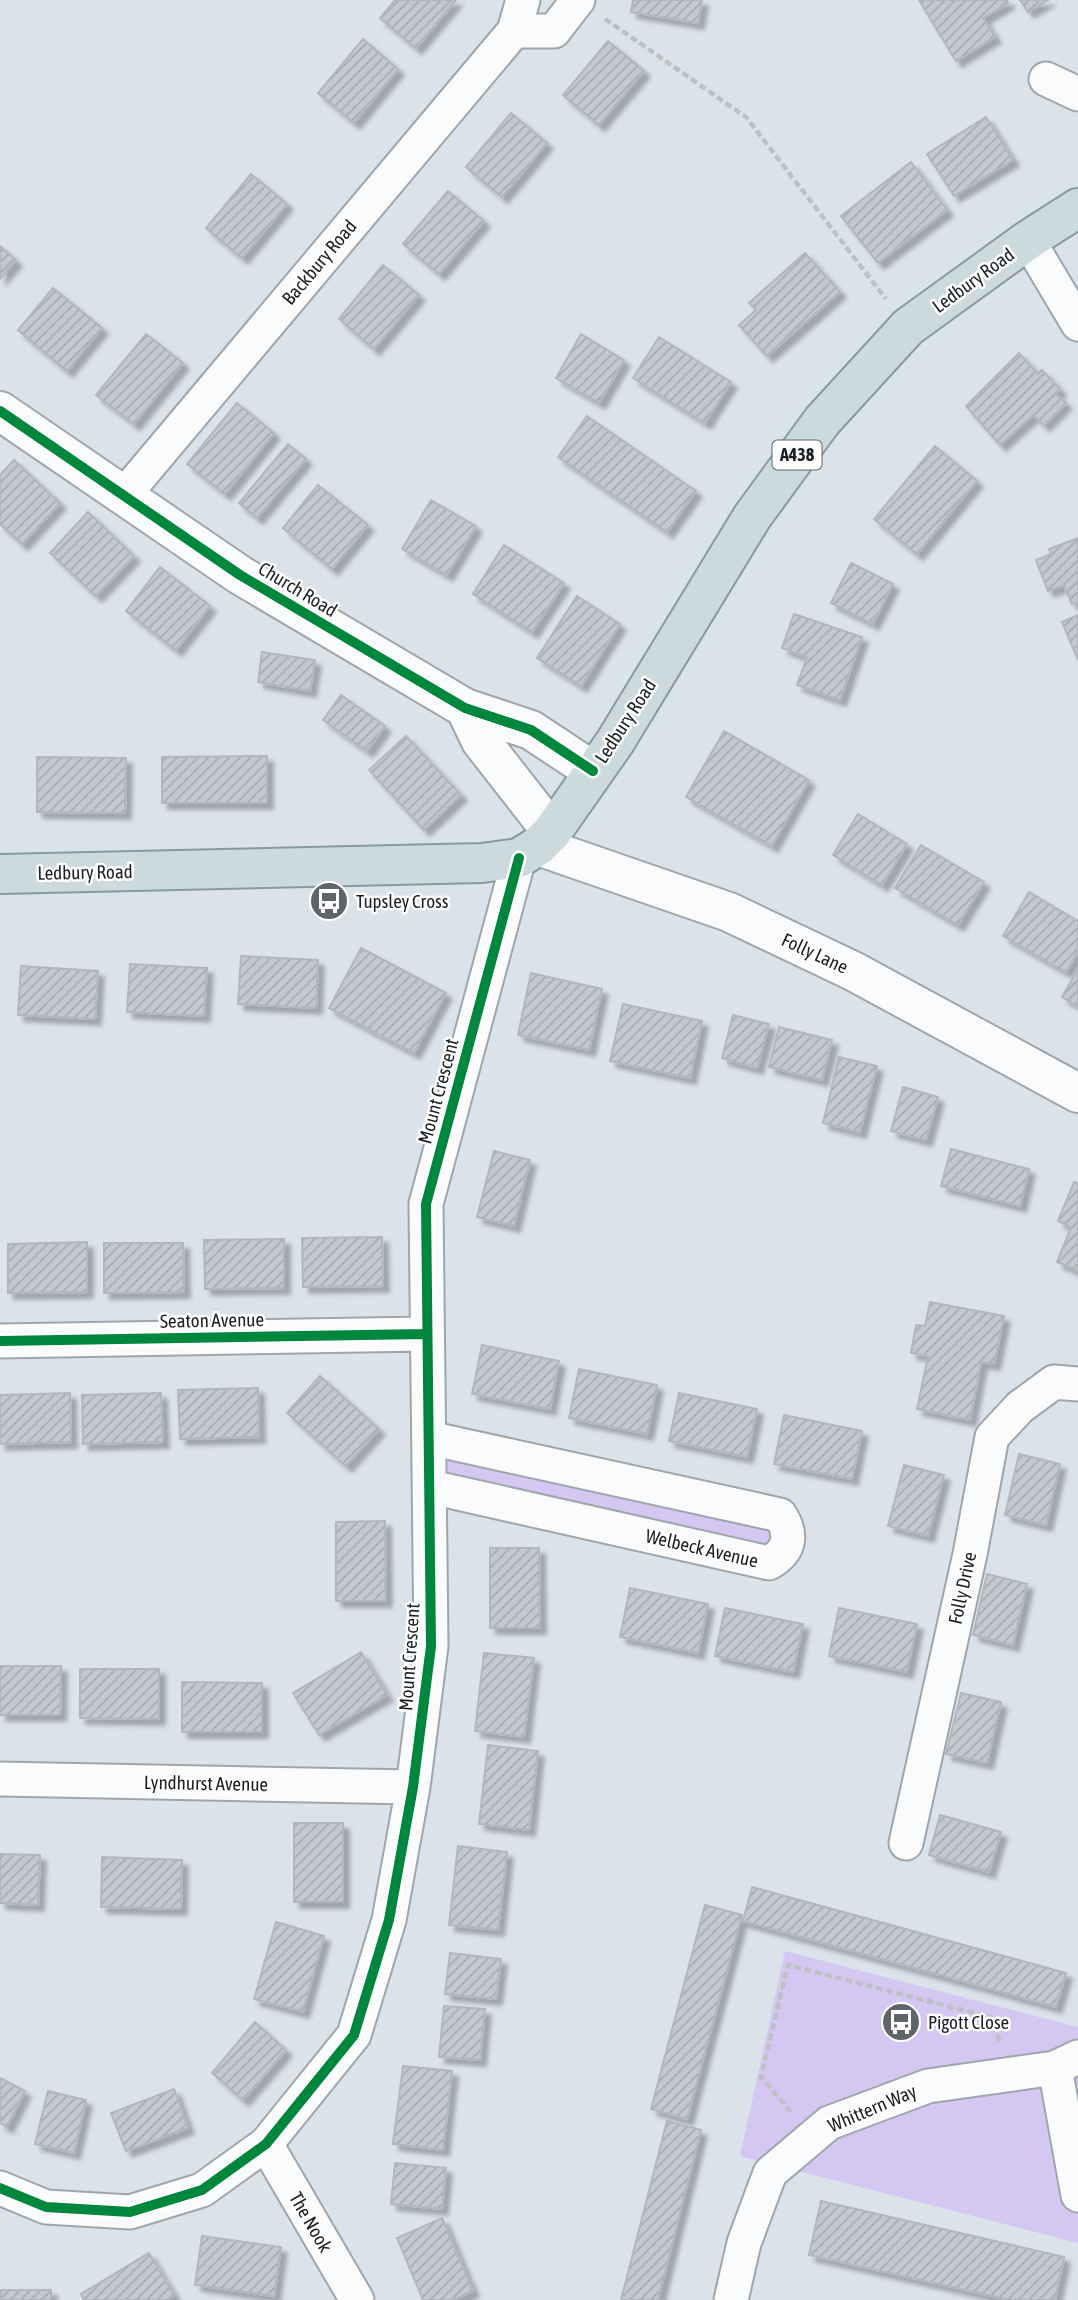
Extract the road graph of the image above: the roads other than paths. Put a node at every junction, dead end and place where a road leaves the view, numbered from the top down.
1 (578, 0) edge
2 (518, 15) edge
3 (1045, 79) dead end
4 (1078, 94) edge
5 (1078, 208) edge
6 (1028, 240) junction
7 (1078, 324) edge
8 (0, 411) edge
9 (124, 494) junction
10 (465, 708) junction
11 (593, 771) junction
12 (536, 845) junction
13 (0, 874) edge
14 (1078, 1093) edge
15 (425, 1334) junction
16 (0, 1341) edge
17 (1078, 1384) edge
18 (429, 1438) junction
19 (431, 1487) junction
20 (0, 1779) edge
21 (412, 1787) junction
22 (906, 1843) dead end
23 (1066, 2063) edge
24 (266, 2144) junction
25 (0, 2188) edge
26 (1078, 2196) edge
27 (357, 2300) edge
28 (731, 2300) edge

1 - 2 street, Backbury Road
2 - 9 street, Backbury Road
3 - 4 street
5 - 6 highway, Ledbury Road / A438
6 - 7 street
6 - 11 highway, Ledbury Road / A438
8 - 9 street, Church Road
9 - 10 street, Church Road
10 - 11 street, Church Road
10 - 12 street
11 - 12 highway, Ledbury Road / A438
12 - 13 highway, Ledbury Road
12 - 14 street, Folly Lane
12 - 15 street, Mount Crescent
15 - 16 street, Seaton Avenue
15 - 18 street, Mount Crescent
17 - 22 street, Folly Drive
18 - 19 street, Mount Crescent
18 - 19 street, Welbeck Avenue
19 - 21 street, Mount Crescent
20 - 21 street, Lyndhurst Avenue
21 - 24 street, Mount Crescent
23 - 26 street
23 - 28 street, Whittern Way
24 - 25 street, Mount Crescent
24 - 27 street, The Nook

